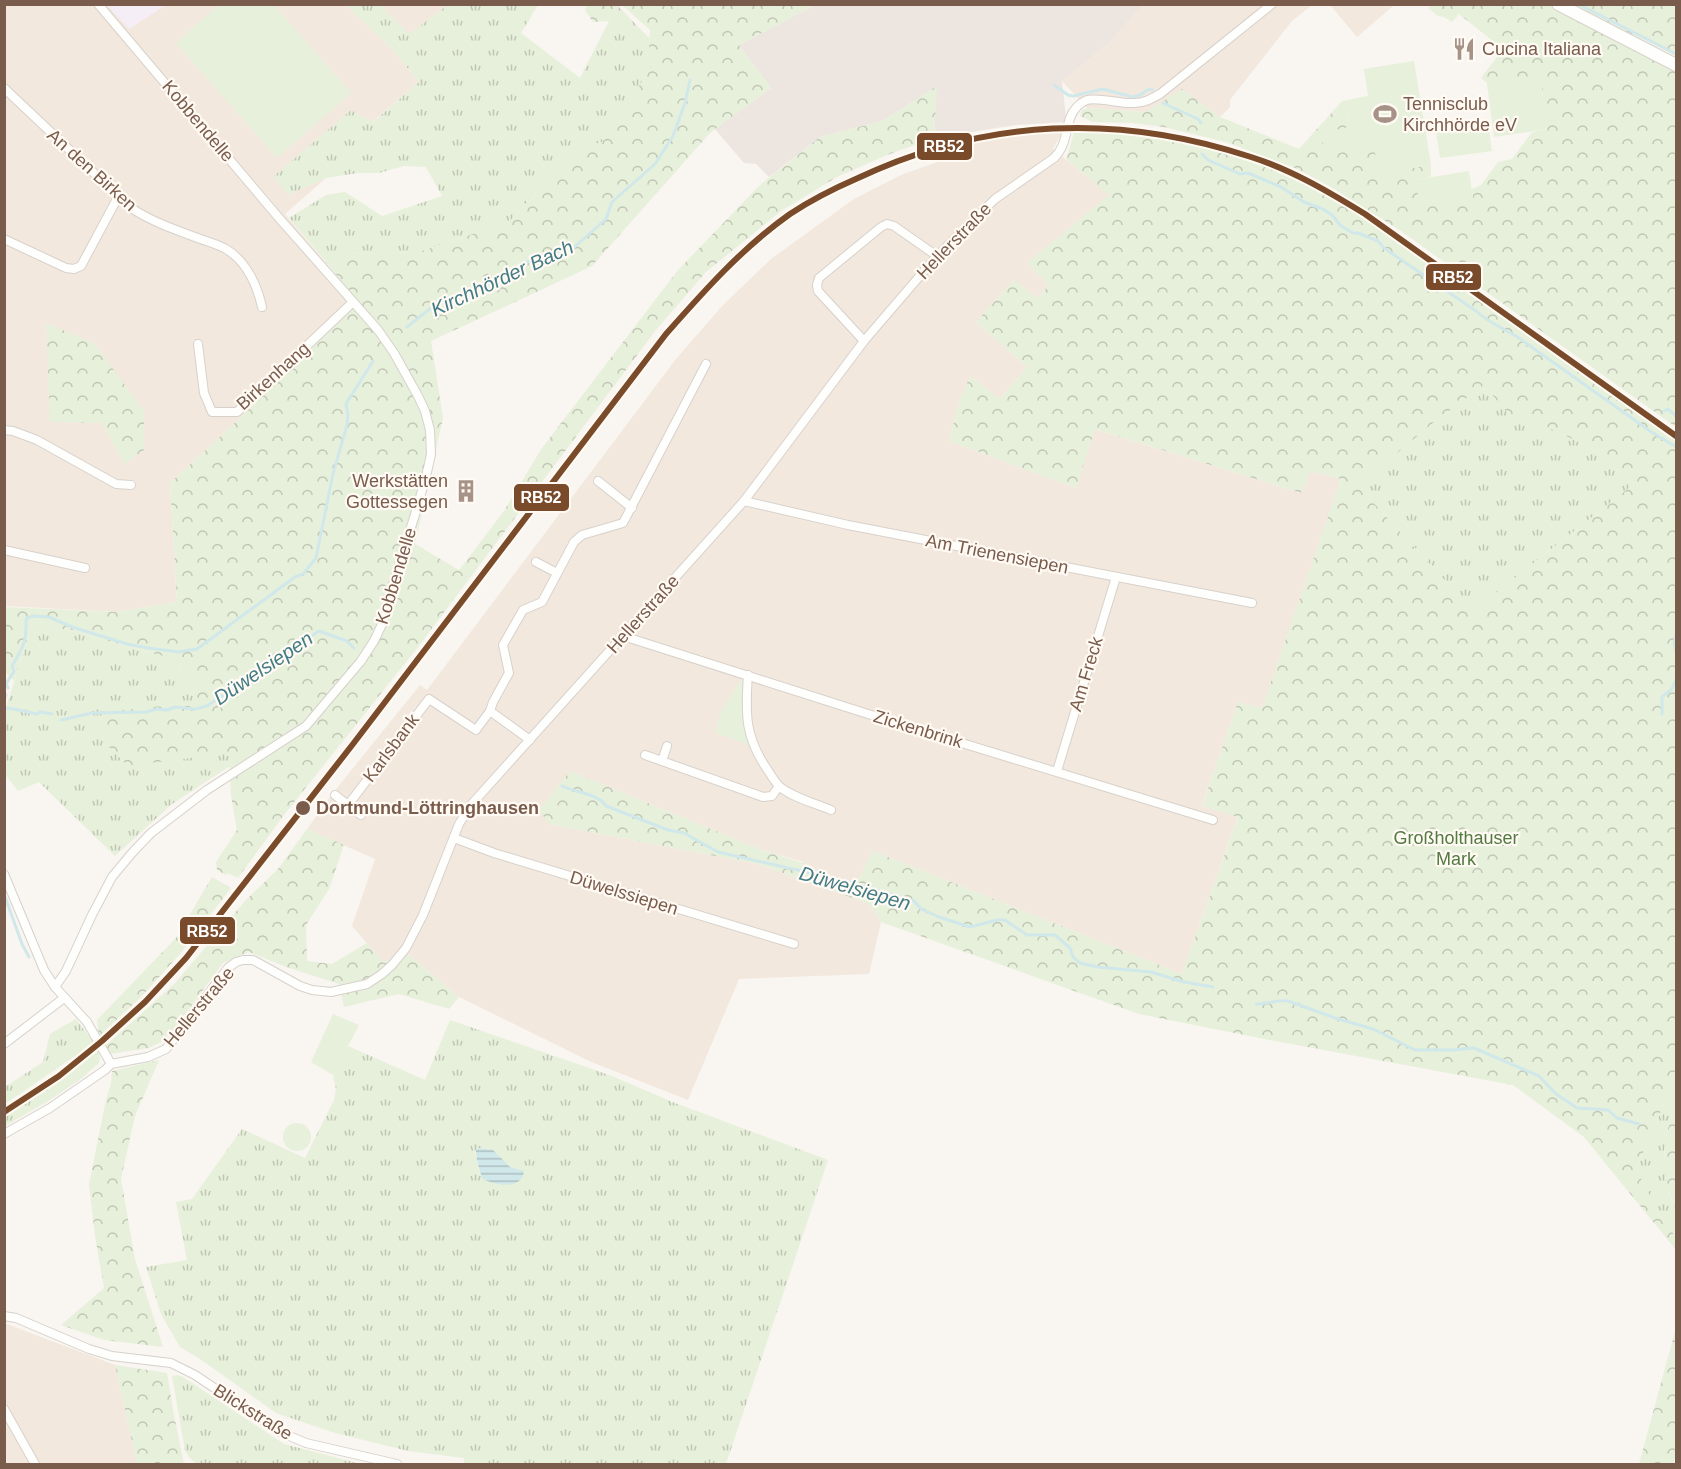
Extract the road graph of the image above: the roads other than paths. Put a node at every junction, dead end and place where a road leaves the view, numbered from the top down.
1 (98, 4) edge
2 (1272, 4) edge
3 (1558, 4) edge
4 (1677, 65) edge
5 (4, 88) edge
6 (118, 197) junction
7 (4, 239) edge
8 (937, 256) junction
9 (352, 302) junction
10 (262, 307) dead end
11 (864, 341) junction
12 (198, 344) dead end
13 (706, 364) dead end
14 (4, 430) edge
15 (598, 481) dead end
16 (131, 485) dead end
17 (744, 501) junction
18 (632, 508) junction
19 (4, 550) edge
20 (536, 562) dead end
21 (85, 568) dead end
22 (557, 573) junction
23 (1116, 577) junction
24 (1252, 603) dead end
25 (623, 636) junction
26 (748, 675) junction
27 (490, 711) junction
28 (530, 740) junction
29 (667, 746) dead end
30 (645, 755) dead end
31 (662, 761) junction
32 (1057, 771) junction
33 (779, 786) junction
34 (335, 795) dead end
35 (348, 805) junction
36 (831, 810) dead end
37 (361, 815) dead end
38 (1213, 820) dead end
39 (454, 838) junction
40 (4, 874) edge
41 (794, 944) dead end
42 (55, 987) junction
43 (64, 998) junction
44 (4, 1044) edge
45 (111, 1064) junction
46 (4, 1134) edge
47 (4, 1316) edge
48 (4, 1410) edge
49 (35, 1464) edge
50 (397, 1464) edge

1 - 9 street, Kobbendelle
2 - 8 street, Hellerstraße
3 - 4 main road
5 - 6 street, An den Birken
6 - 7 street
6 - 10 street, An den Birken
8 - 11 street, Hellerstraße
8 - 11 street
9 - 12 street, Birkenhang
9 - 42 street, Kobbendelle
11 - 17 street, Hellerstraße
13 - 18 street, Karlsbank
14 - 16 street
15 - 18 street
17 - 23 street, Am Trienensiepen
17 - 25 street, Hellerstraße
18 - 22 street, Karlsbank
19 - 21 street
20 - 22 street
22 - 27 street, Karlsbank
23 - 24 street, Am Trienensiepen
23 - 32 street, Am Freck
25 - 26 street, Zickenbrink
25 - 28 street, Hellerstraße
26 - 32 street, Zickenbrink
26 - 33 street
27 - 28 street
27 - 35 street, Karlsbank
28 - 39 street, Hellerstraße
29 - 31 street
30 - 31 street
31 - 33 street
32 - 38 street, Zickenbrink
33 - 36 street
34 - 35 street
35 - 37 street
39 - 41 street, Düwelssiepen
39 - 45 street, Hellerstraße
40 - 42 street
42 - 43 street
43 - 44 street
43 - 45 street
45 - 46 street, Hellerstraße
47 - 50 street, Blickstraße
48 - 49 street

